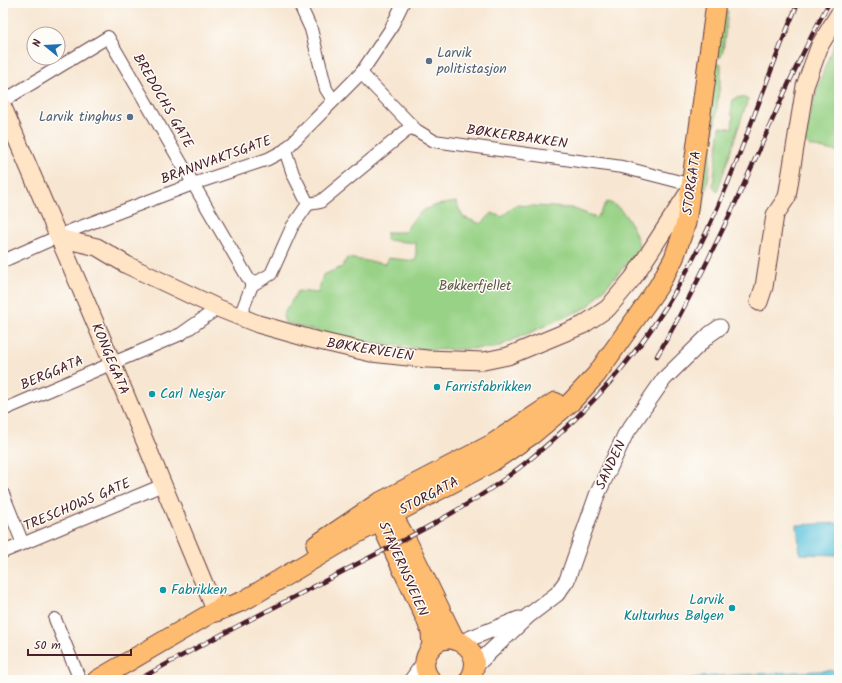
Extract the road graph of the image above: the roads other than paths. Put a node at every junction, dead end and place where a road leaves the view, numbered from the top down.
1 (299, 3) edge
2 (403, 3) edge
3 (716, 3) edge
4 (839, 14) edge
5 (361, 73) junction
6 (334, 100) junction
7 (3, 101) edge
8 (3, 107) edge
9 (412, 126) junction
10 (285, 150) junction
11 (193, 184) junction
12 (692, 186) junction
13 (308, 204) junction
14 (59, 238) junction
15 (681, 239) junction
16 (658, 241) junction
17 (3, 261) edge
18 (252, 285) junction
19 (759, 302) dead end
20 (218, 308) junction
21 (240, 316) junction
22 (720, 327) dead end
23 (617, 346) junction
24 (113, 364) junction
25 (3, 410) edge
26 (163, 485) junction
27 (3, 494) edge
28 (378, 503) junction
29 (386, 519) junction
30 (24, 544) junction
31 (3, 552) edge
32 (216, 612) junction
33 (528, 616) junction
34 (55, 619) dead end
35 (458, 641) junction
36 (428, 653) junction
37 (472, 675) edge
38 (80, 680) edge
39 (97, 680) edge
40 (410, 680) edge
41 (431, 680) edge

1 - 6 street
2 - 5 street, BRANNVAKTSGATE
3 - 12 main road, STORGATA
4 - 19 main road
5 - 6 street, BRANNVAKTSGATE
5 - 9 street, BØKKERBAKKEN
6 - 10 street, BRANNVAKTSGATE
7 - 11 street, BREDOCHS GATE
8 - 14 main road, KONGEGATA
9 - 12 street, BØKKERBAKKEN
9 - 13 street
10 - 11 street, BRANNVAKTSGATE
10 - 13 street
11 - 14 street, BRANNVAKTSGATE
11 - 18 street, BREDOCHS GATE
12 - 15 main road, STORGATA
12 - 16 main road, BØKKERVEIEN
13 - 18 street
14 - 17 street, BRANNVAKTSGATE
14 - 20 main road, BØKKERVEIEN
14 - 24 main road, KONGEGATA
15 - 16 main road
15 - 23 main road, STORGATA
16 - 21 main road, BØKKERVEIEN
18 - 21 street
20 - 21 main road, BØKKERVEIEN
20 - 24 street, BERGGATA
22 - 33 street, SANDEN
23 - 28 main road, STORGATA
23 - 29 main road, STORGATA
24 - 25 street, BERGGATA
24 - 26 main road, KONGEGATA
26 - 30 street, TRESCHOWS GATE
26 - 32 main road, KONGEGATA
27 - 30 street
28 - 29 main road, STAVERNSVEIEN
28 - 32 main road, STORGATA
29 - 32 main road, STORGATA
29 - 35 main road, STAVERNSVEIEN
29 - 36 main road, STAVERNSVEIEN
30 - 31 street, TRESCHOWS GATE
32 - 39 main road, STORGATA
33 - 35 street, SANDEN
33 - 37 street, SANDEN
34 - 38 street
35 - 36 main road
35 - 37 main road, STAVERNSVEIEN
36 - 40 street
36 - 41 main road, STAVERNSVEIEN

